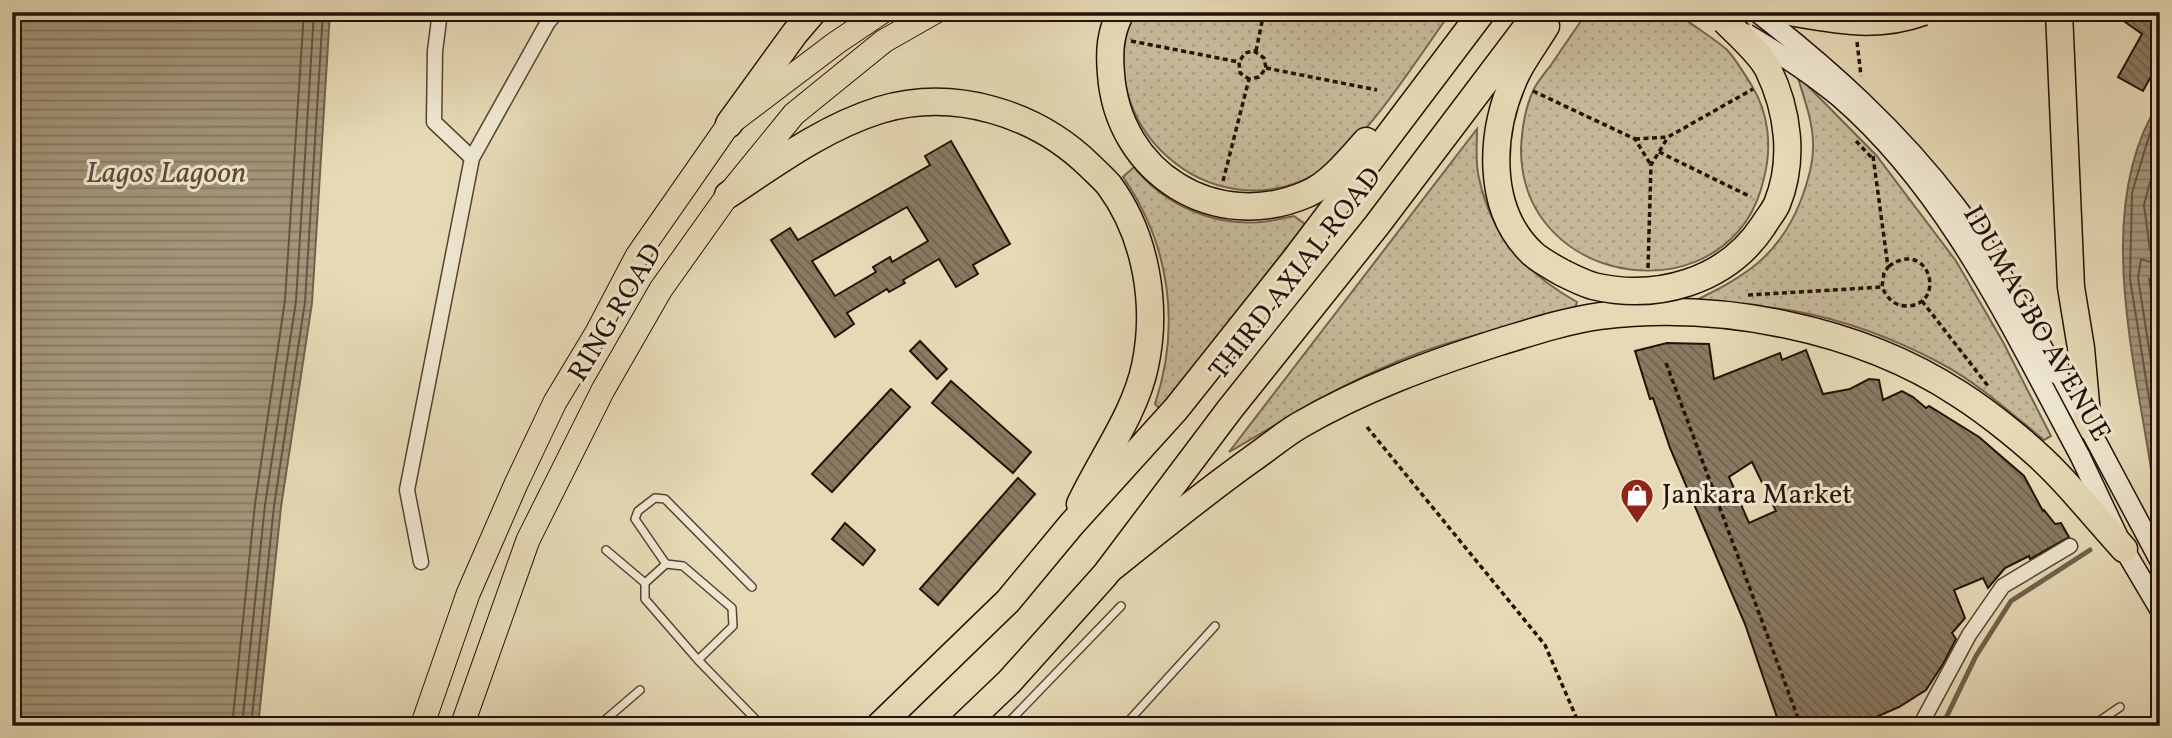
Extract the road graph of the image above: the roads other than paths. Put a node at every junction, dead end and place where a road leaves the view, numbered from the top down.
1 (440, 12) edge
2 (557, 12) edge
3 (813, 12) edge
4 (882, 12) edge
5 (935, 12) edge
6 (1121, 12) edge
7 (1479, 12) edge
8 (1538, 12) edge
9 (1554, 12) edge
10 (1757, 12) edge
11 (1789, 12) edge
12 (1923, 12) edge
13 (2059, 12) edge
14 (1718, 16) edge
15 (729, 124) junction
16 (472, 158) junction
17 (728, 195) junction
18 (2088, 426) junction
19 (1071, 525) junction
20 (2070, 545) dead end
21 (606, 550) dead end
22 (2124, 550) junction
23 (2160, 561) edge
24 (421, 562) dead end
25 (666, 565) junction
26 (1107, 573) junction
27 (645, 583) junction
28 (752, 587) dead end
29 (1121, 607) dead end
30 (2160, 610) edge
31 (1215, 626) dead end
32 (698, 660) junction
33 (640, 690) dead end
34 (2120, 708) dead end
35 (422, 726) edge
36 (462, 726) edge
37 (598, 726) edge
38 (762, 726) edge
39 (879, 726) edge
40 (963, 726) edge
41 (1005, 726) edge
42 (1124, 726) edge
43 (1920, 726) edge
44 (2092, 726) edge

1 - 16 street
2 - 16 street
3 - 15 highway
4 - 15 main road, RING ROAD
5 - 17 main road, RING ROAD
6 - 7 highway
7 - 19 highway, THIRD AXIAL ROAD
8 - 26 highway, THIRD AXIAL ROAD
9 - 14 highway, bridge
10 - 18 main road, IDUMAGBO AVENUE, bridge
11 - 12 highway, bridge
13 - 18 highway
14 - 22 main road, IDUMAGBO AVENUE, bridge
15 - 35 main road, RING ROAD
16 - 24 street
17 - 19 highway
17 - 36 main road, RING ROAD
18 - 23 main road, IDUMAGBO AVENUE
19 - 39 highway
20 - 43 street
21 - 27 lane
22 - 26 highway
22 - 30 main road, IDUMAGBO AVENUE
25 - 27 lane
25 - 28 lane
25 - 32 lane
26 - 40 highway
27 - 32 lane
29 - 41 lane
31 - 42 lane
32 - 38 lane
33 - 37 lane
34 - 44 lane

